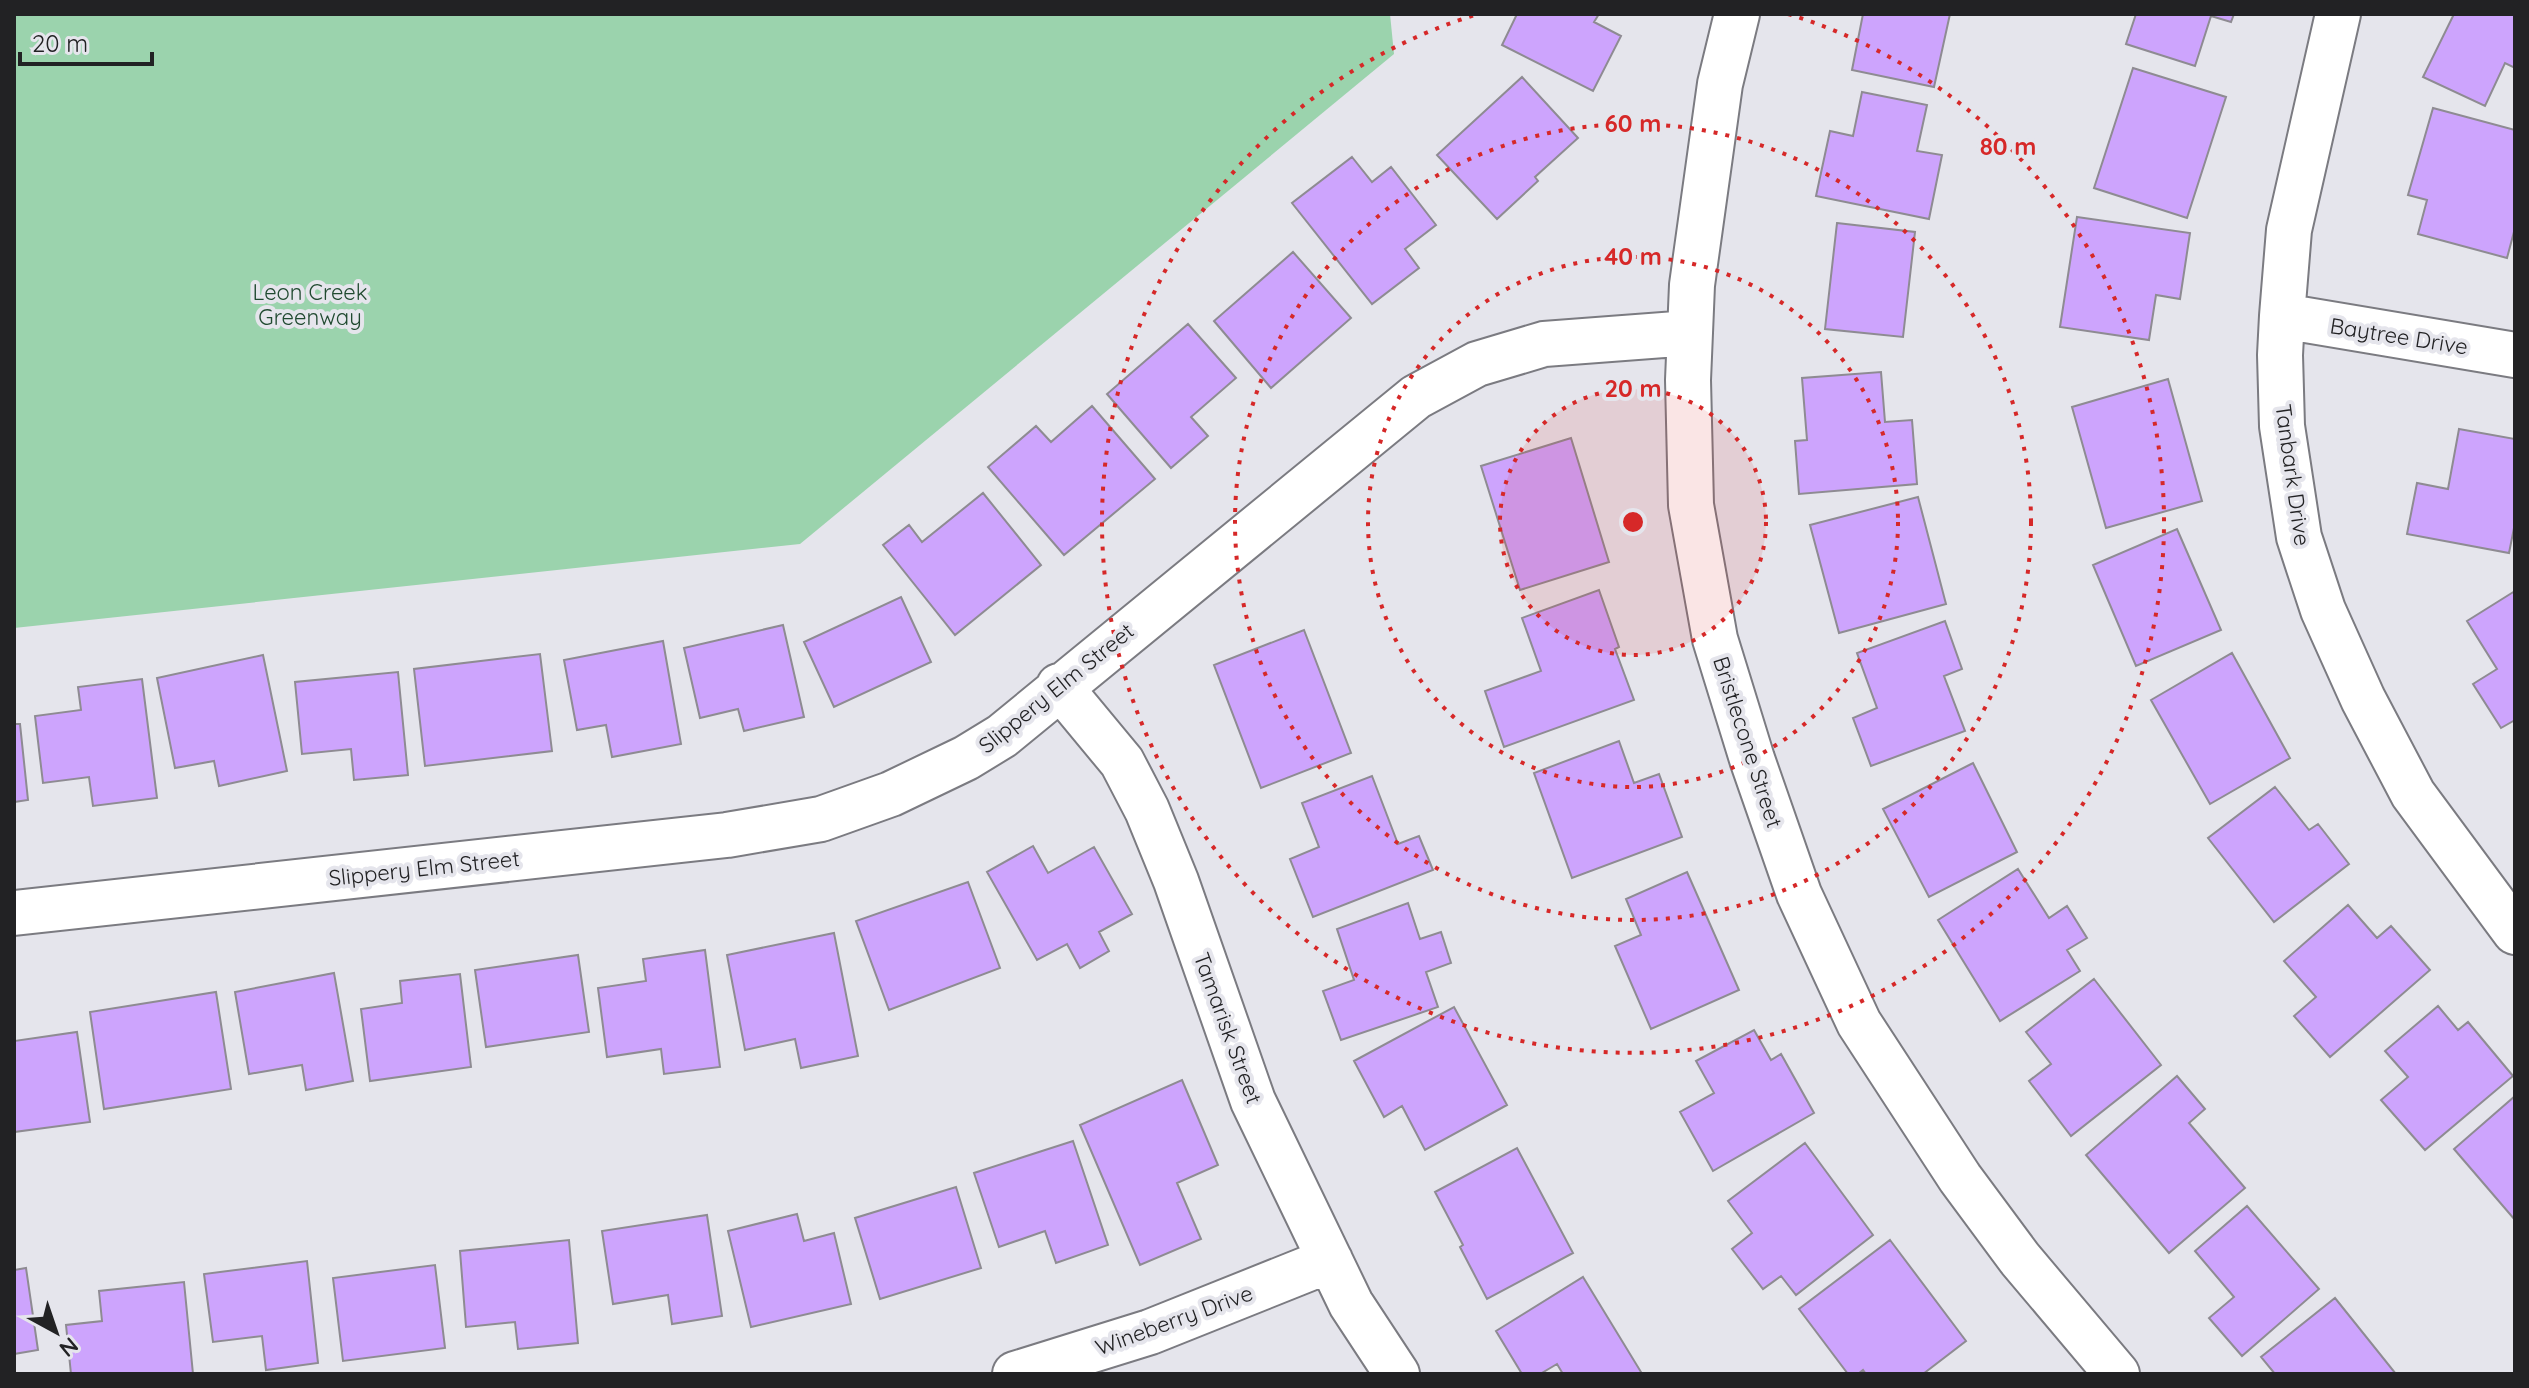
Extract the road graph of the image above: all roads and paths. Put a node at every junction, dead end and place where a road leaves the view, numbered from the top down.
1 (1737, 14) edge
2 (2338, 14) edge
3 (2282, 316) junction
4 (1690, 333) junction
5 (2515, 355) edge
6 (1059, 686) junction
7 (14, 913) edge
8 (2515, 932) edge
9 (1330, 1260) junction
10 (1015, 1374) edge
11 (1397, 1374) edge
12 (2117, 1374) edge

1 - 4 street, Bristlecone Street
2 - 3 street, Tanbark Drive
3 - 5 street, Baytree Drive
3 - 8 street, Tanbark Drive
4 - 6 street, Slippery Elm Street
4 - 12 street, Bristlecone Street
6 - 7 street, Slippery Elm Street
6 - 9 street, Tamarisk Street
9 - 10 street, Wineberry Drive
9 - 11 street, Tamarisk Street

